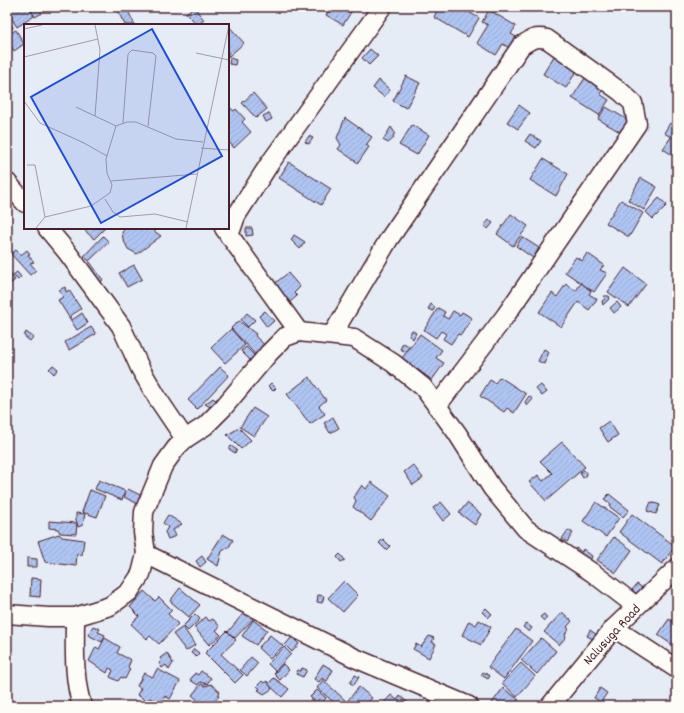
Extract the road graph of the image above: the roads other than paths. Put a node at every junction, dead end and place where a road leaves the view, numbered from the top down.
1 (382, 7) edge
2 (7, 182) edge
3 (24, 202) edge
4 (229, 227) edge
5 (48, 229) edge
6 (226, 232) edge
7 (299, 332) junction
8 (332, 335) junction
9 (437, 406) junction
10 (185, 439) junction
11 (146, 554) junction
12 (677, 568) edge
13 (636, 606) junction
14 (7, 614) edge
15 (75, 617) junction
16 (614, 628) junction
17 (677, 669) edge
18 (82, 706) edge
19 (470, 706) edge
20 (550, 706) edge

1 - 4 street
2 - 3 street
5 - 10 street
6 - 7 street
7 - 8 street
7 - 10 street
8 - 9 street
8 - 9 street
9 - 13 street
10 - 11 street
11 - 15 street
11 - 19 street
12 - 13 street, Nalusuga Road
13 - 16 street, Nalusuga Road
14 - 15 street
15 - 18 street
16 - 17 street
16 - 20 street, Nalusuga Road

